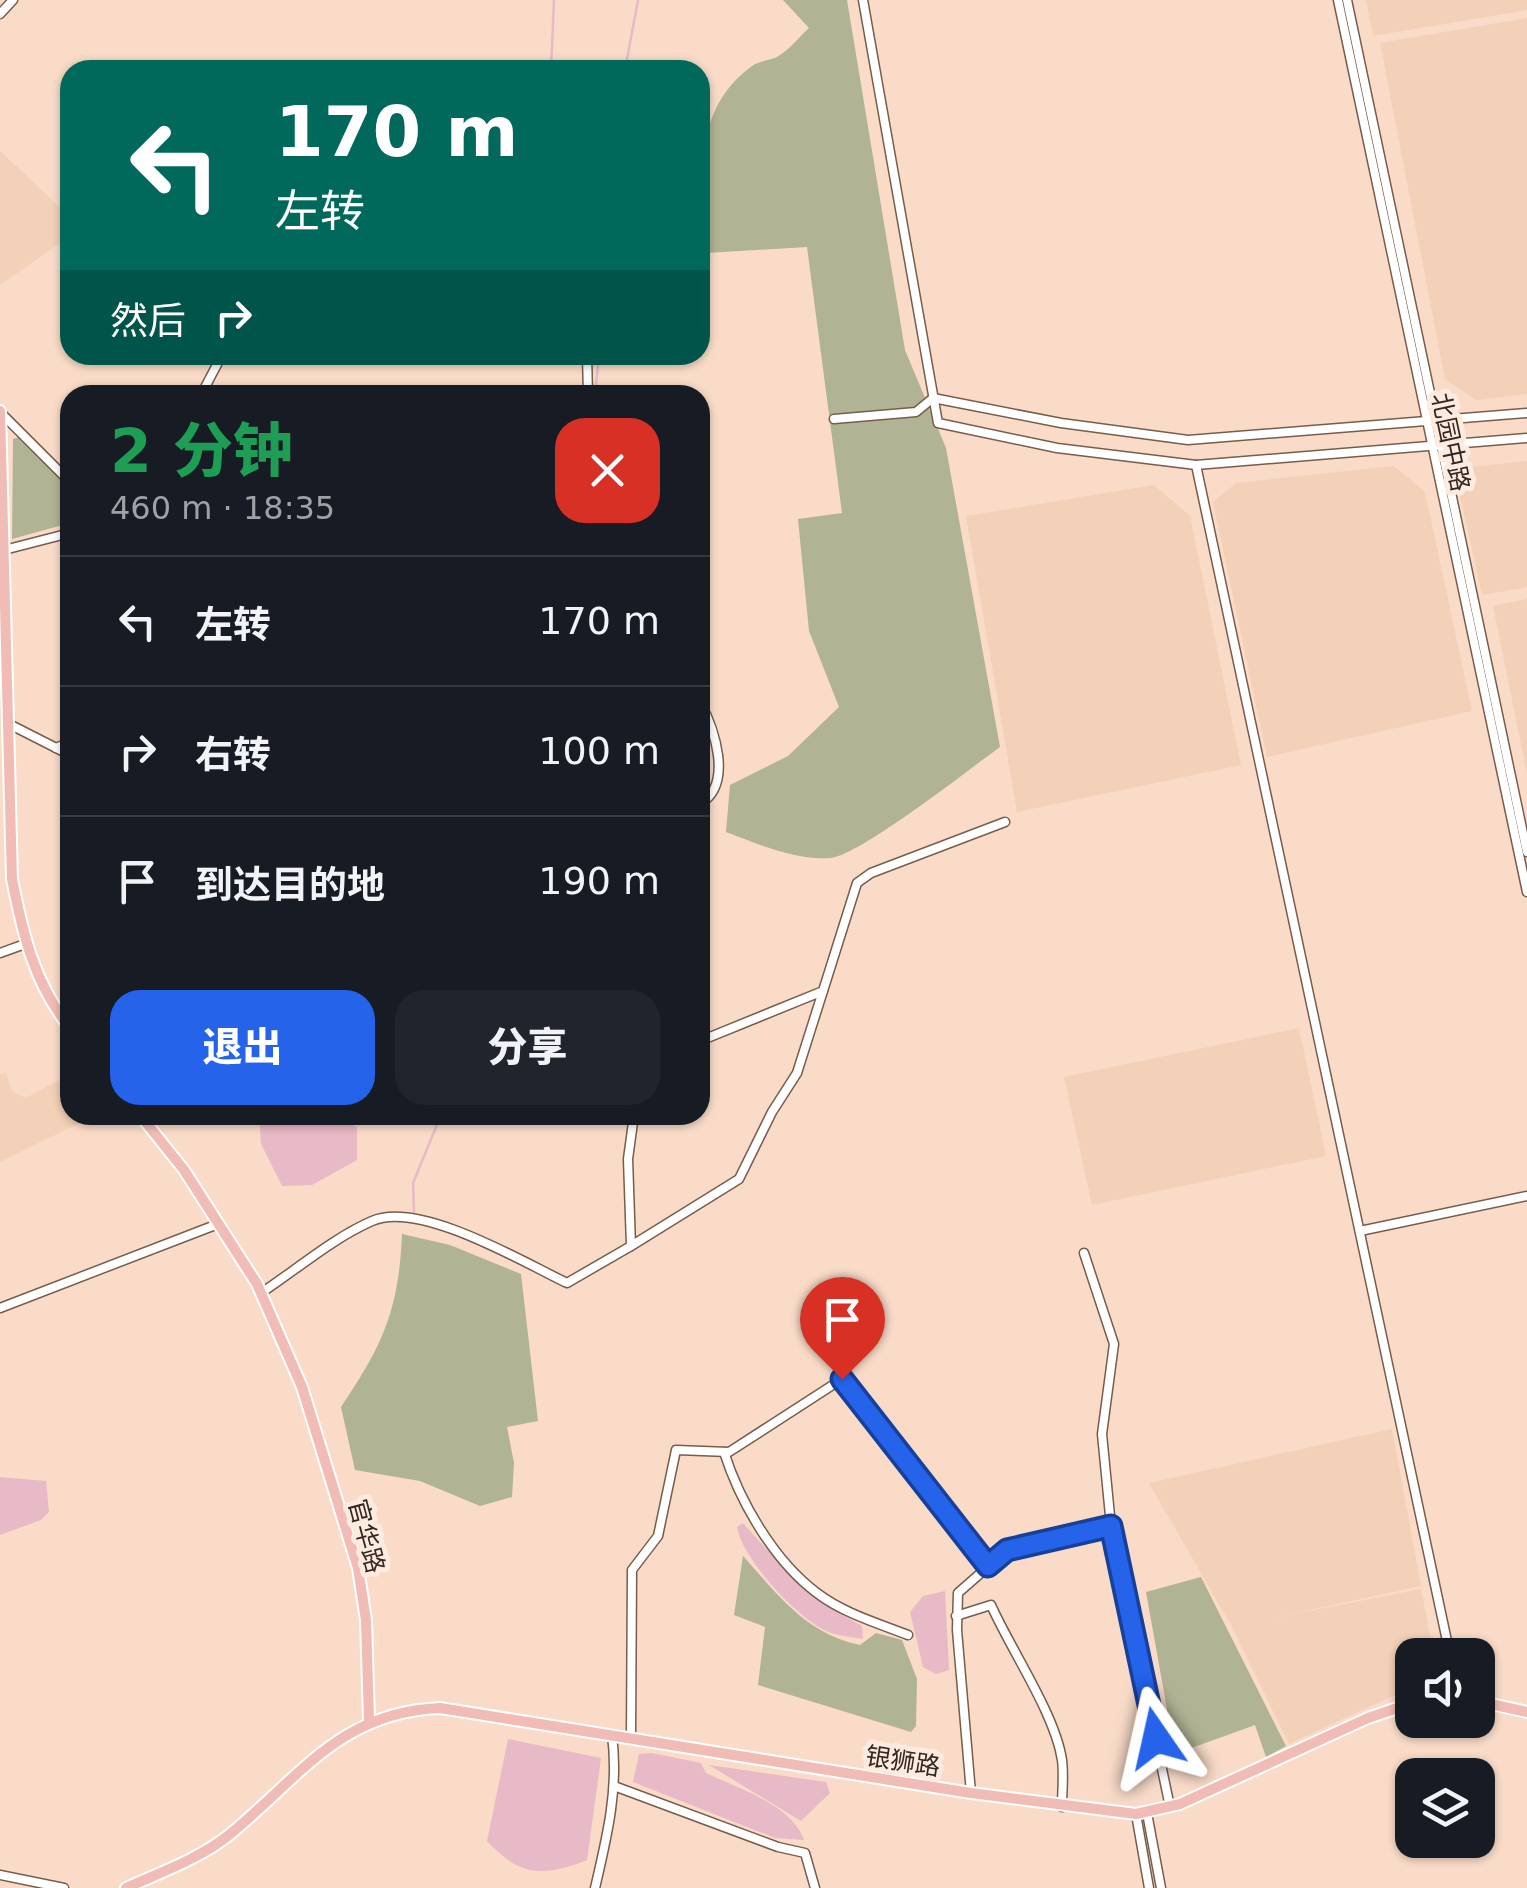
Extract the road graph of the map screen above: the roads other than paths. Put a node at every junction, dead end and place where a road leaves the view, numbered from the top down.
1 (13, 0) edge
2 (863, 0) edge
3 (1338, 0) edge
4 (1347, 0) edge
5 (0, 14) edge
6 (934, 398) junction
7 (1, 412) edge
8 (1527, 413) edge
9 (834, 419) dead end
10 (1430, 421) junction
11 (1527, 438) edge
12 (1436, 446) junction
13 (1196, 465) junction
14 (60, 472) edge
15 (60, 536) edge
16 (4, 550) junction
17 (2, 632) edge
18 (6, 723) junction
19 (710, 726) edge
20 (60, 746) edge
21 (56, 748) junction
22 (60, 750) edge
23 (710, 793) edge
24 (1005, 822) dead end
25 (1527, 852) edge
26 (6, 867) edge
27 (1527, 892) edge
28 (25, 944) junction
29 (0, 953) edge
30 (824, 992) junction
31 (60, 1015) edge
32 (710, 1037) edge
33 (147, 1125) edge
34 (633, 1125) edge
35 (1527, 1196) edge
36 (218, 1224) junction
37 (1360, 1230) junction
38 (631, 1246) junction
39 (1084, 1253) dead end
40 (261, 1293) junction
41 (0, 1308) edge
42 (724, 1452) junction
43 (1111, 1526) junction
44 (988, 1566) junction
45 (956, 1616) junction
46 (908, 1634) dead end
47 (1446, 1638) edge
48 (1495, 1705) edge
49 (1395, 1709) edge
50 (1527, 1712) edge
51 (369, 1720) junction
52 (612, 1734) junction
53 (631, 1736) junction
54 (614, 1786) junction
55 (971, 1793) junction
56 (1062, 1807) junction
57 (1170, 1807) junction
58 (1141, 1814) junction
59 (0, 1875) edge
60 (64, 1888) edge
61 (126, 1888) edge
62 (595, 1888) edge
63 (815, 1888) edge
64 (1149, 1888) edge
65 (1161, 1888) edge

1 - 5 street
2 - 6 street
3 - 10 street, 北园中路
4 - 10 street, 北园中路
6 - 9 street
6 - 10 street
6 - 13 street
7 - 14 street
7 - 16 main road
8 - 10 street
10 - 12 street, 北园中路
11 - 12 street
12 - 13 street
12 - 25 street, 北园中路
12 - 27 street, 北园中路
13 - 37 street
15 - 16 street
16 - 17 main road
17 - 18 main road
18 - 21 street
18 - 26 main road
19 - 23 street
20 - 21 street
21 - 22 street
24 - 30 street
26 - 28 main road
28 - 29 street
28 - 31 main road
30 - 32 street
30 - 38 street
33 - 36 main road, 官华路
34 - 38 street
35 - 37 street
36 - 40 main road, 官华路
36 - 41 street
37 - 47 street
38 - 40 street
39 - 43 street
40 - 51 main road, 官华路
42 - 44 street
42 - 46 street
42 - 53 street
43 - 44 street
43 - 57 street
44 - 45 street
45 - 55 street
45 - 56 street
48 - 50 main road
49 - 57 main road, 银狮路
51 - 52 main road, 银狮路
51 - 61 main road
52 - 53 main road, 银狮路
52 - 54 street
53 - 55 main road, 银狮路
54 - 62 street
54 - 63 street
55 - 56 main road, 银狮路
56 - 58 main road, 银狮路
57 - 58 main road, 银狮路
58 - 64 street
58 - 65 street
59 - 60 street

